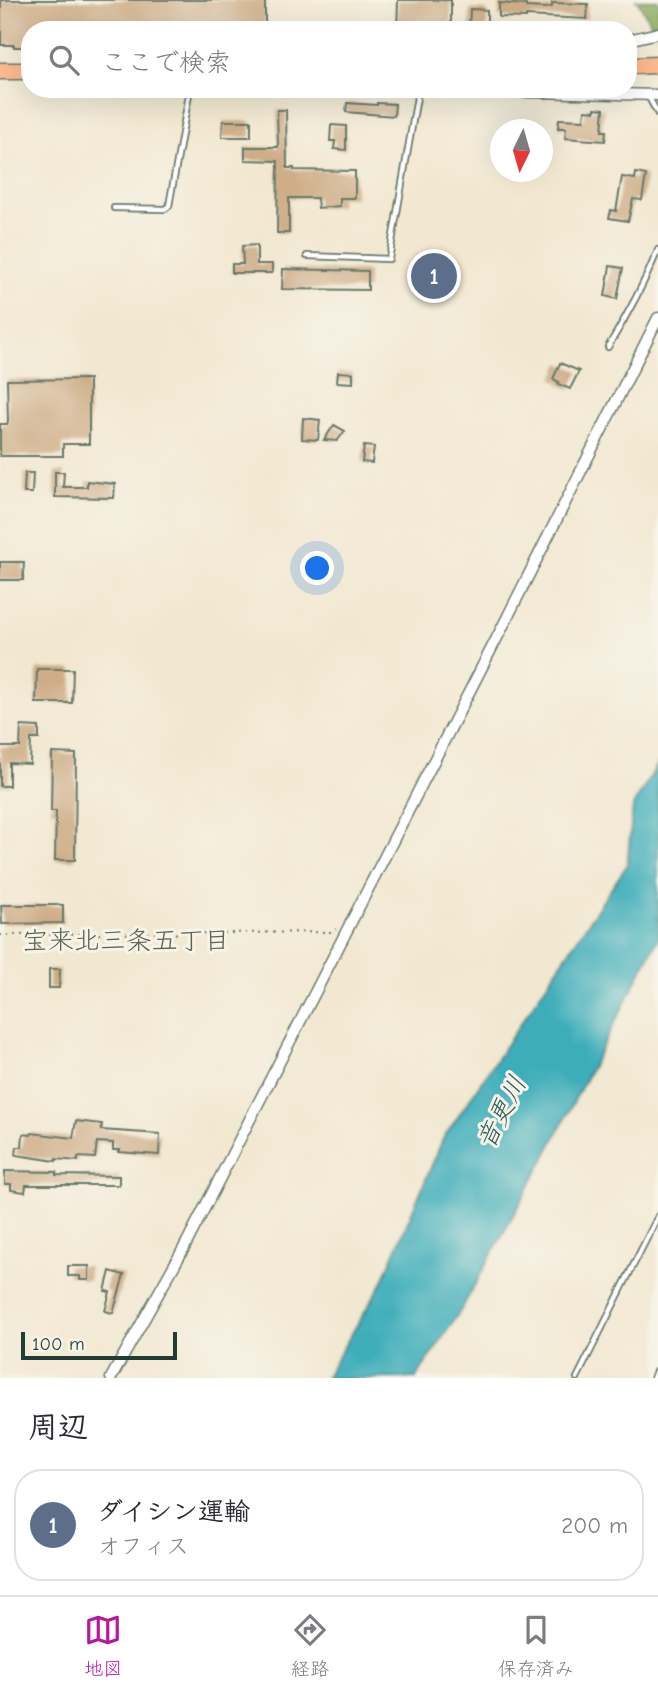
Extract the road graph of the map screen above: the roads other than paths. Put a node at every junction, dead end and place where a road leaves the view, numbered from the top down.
1 (658, 33) edge
2 (637, 38) edge
3 (658, 65) edge
4 (637, 66) edge
5 (0, 71) edge
6 (21, 71) edge
7 (652, 94) edge
8 (188, 98) edge
9 (417, 98) edge
10 (658, 114) edge
11 (114, 208) dead end
12 (658, 250) edge
13 (307, 256) dead end
14 (658, 318) edge
15 (608, 347) dead end
16 (658, 1216) edge
17 (111, 1378) edge
18 (577, 1378) edge

1 - 2 street
3 - 4 main road
5 - 6 main road
7 - 10 lane
8 - 11 lane
9 - 13 lane
12 - 15 lane
14 - 17 street
16 - 18 lane

